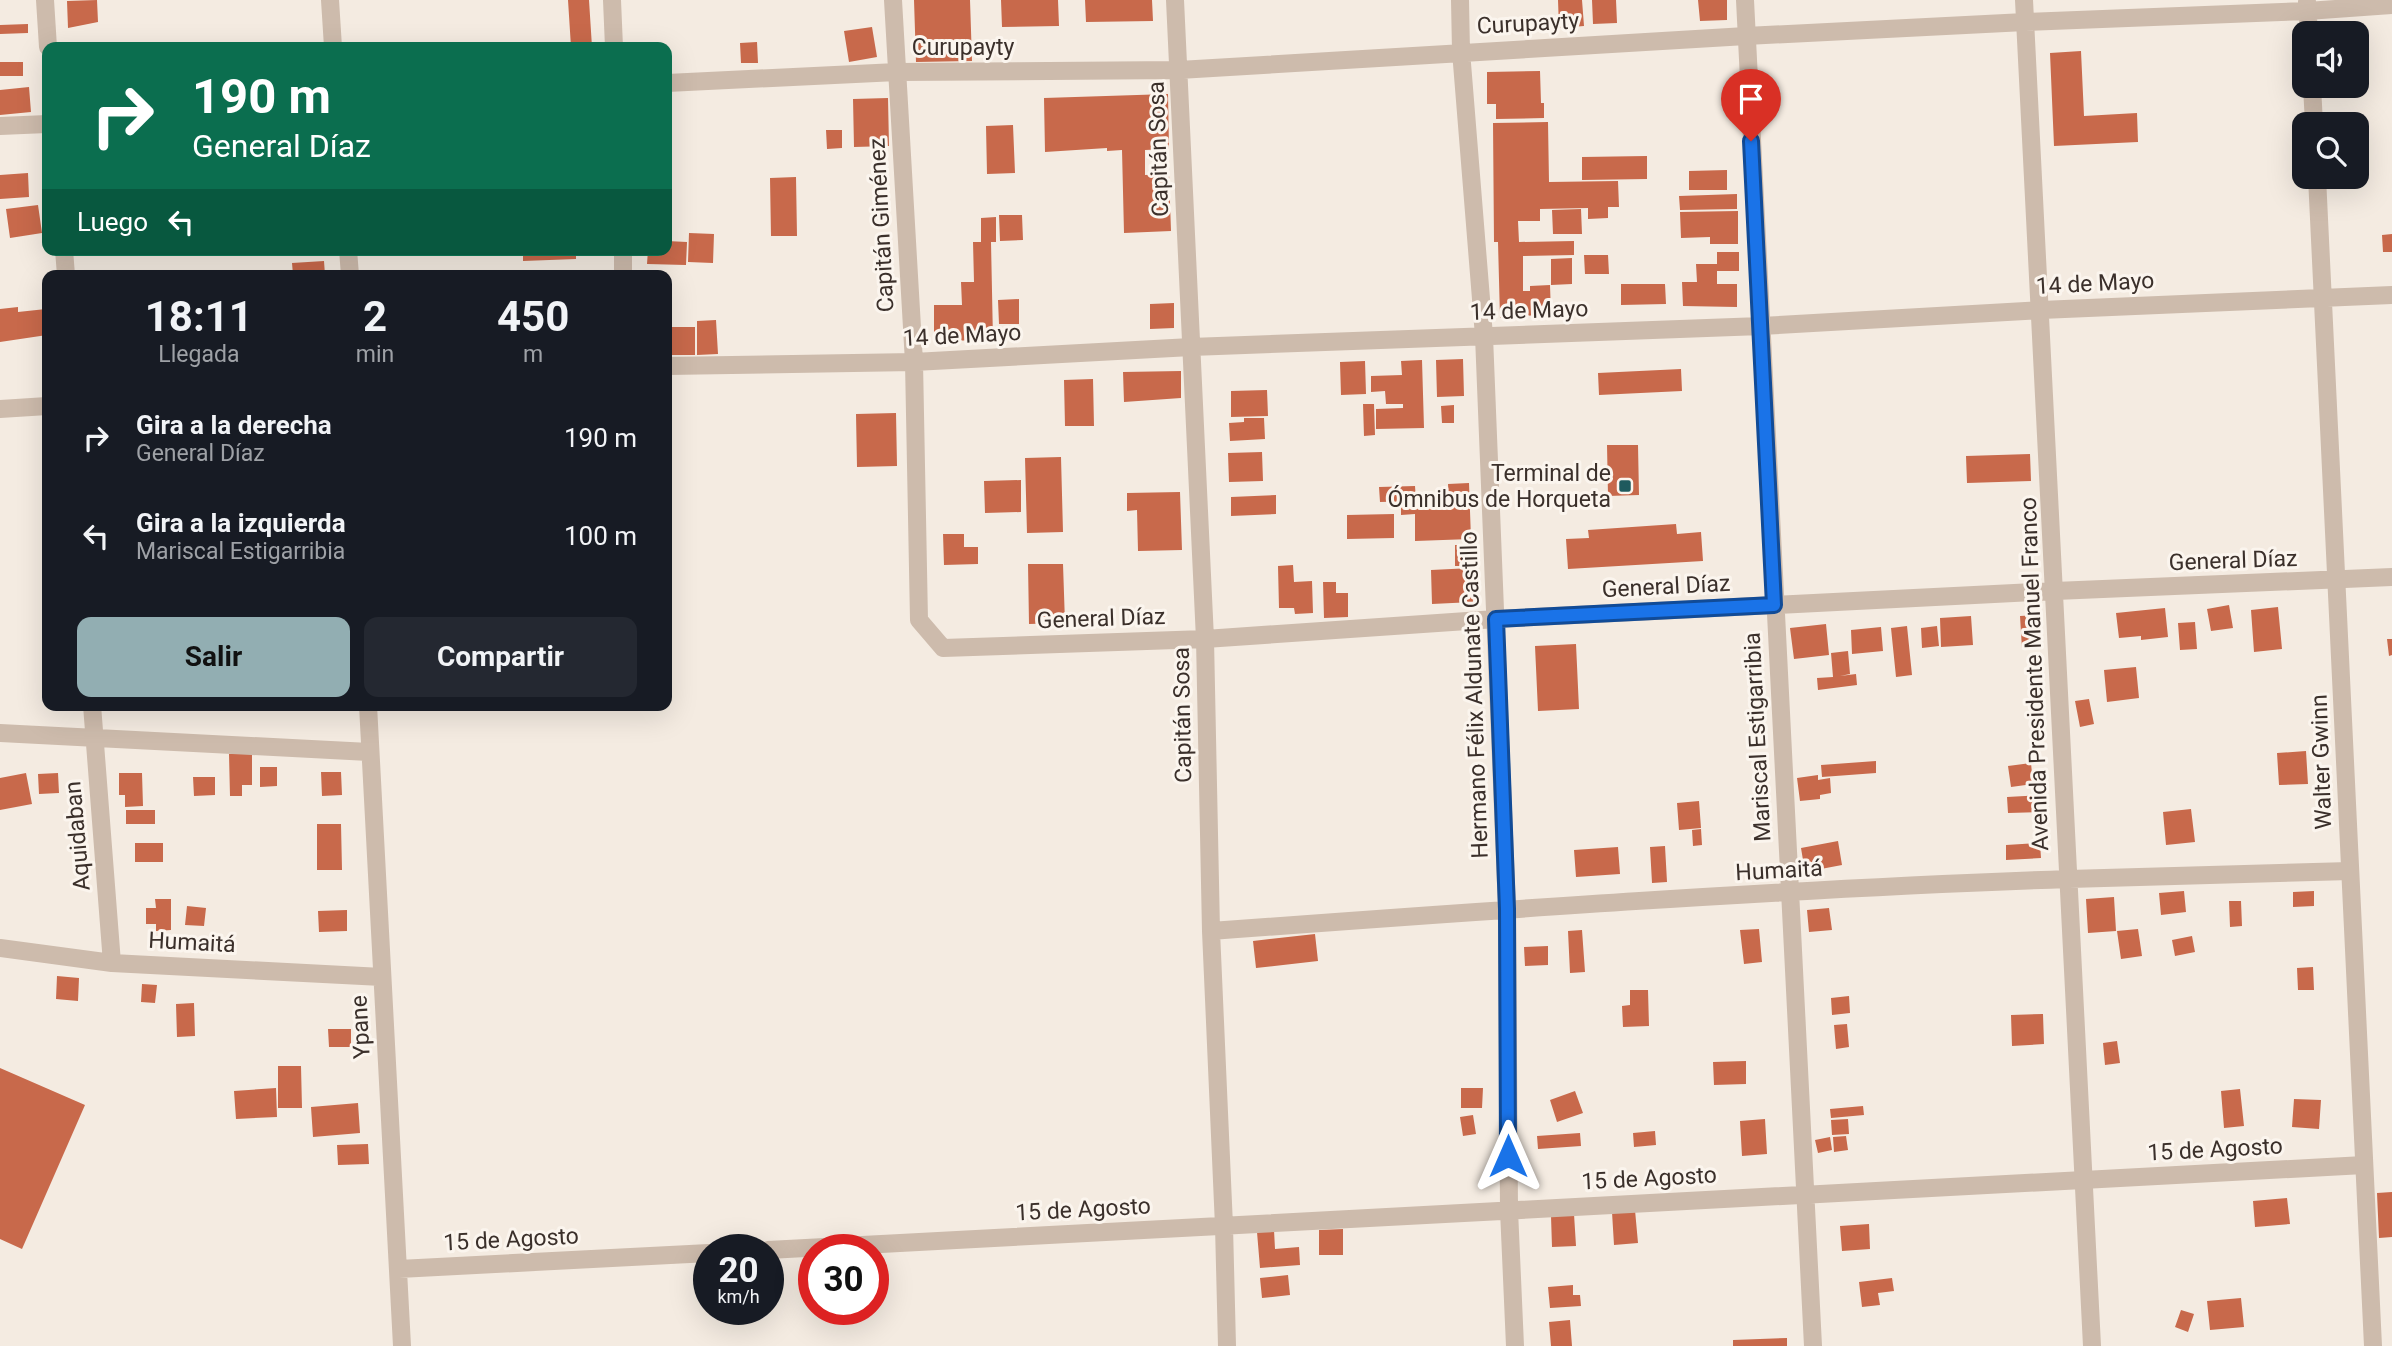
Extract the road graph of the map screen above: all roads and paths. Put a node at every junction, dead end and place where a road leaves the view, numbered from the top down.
1 (45, 0) edge
2 (330, 0) edge
3 (612, 0) edge
4 (892, 0) edge
5 (1175, 0) edge
6 (1460, 0) edge
7 (1745, 0) edge
8 (2024, 0) edge
9 (2307, 5) edge
10 (2392, 5) edge
11 (2025, 22) junction
12 (1746, 36) junction
13 (48, 42) edge
14 (332, 42) edge
15 (614, 42) edge
16 (1461, 51) junction
17 (1179, 70) junction
18 (897, 72) junction
19 (672, 83) edge
20 (42, 124) edge
21 (0, 126) edge
22 (2318, 189) edge
23 (2392, 295) edge
24 (2324, 298) junction
25 (2041, 310) junction
26 (1760, 326) junction
27 (1485, 336) junction
28 (1191, 346) junction
29 (914, 362) junction
30 (672, 366) edge
31 (42, 406) edge
32 (0, 409) edge
33 (2392, 577) edge
34 (2339, 581) junction
35 (2055, 591) junction
36 (1774, 605) junction
37 (1496, 619) junction
38 (1205, 639) junction
39 (943, 648) joint
40 (92, 711) edge
41 (368, 711) edge
42 (0, 733) edge
43 (94, 736) junction
44 (369, 752) junction
45 (2350, 871) junction
46 (2067, 879) junction
47 (1790, 893) junction
48 (1507, 909) junction
49 (1211, 932) junction
50 (0, 948) edge
51 (112, 963) junction
52 (382, 977) junction
53 (2364, 1165) junction
54 (2084, 1180) junction
55 (1806, 1195) junction
56 (1509, 1210) junction
57 (1224, 1226) junction
58 (784, 1249) edge
59 (693, 1254) edge
60 (399, 1269) junction
61 (402, 1346) edge
62 (1227, 1346) edge
63 (1515, 1346) edge
64 (1813, 1346) edge
65 (2092, 1346) edge
66 (2373, 1346) edge

1 - 13 street
2 - 14 street
3 - 15 street
4 - 18 street, Capitán Giménez
5 - 17 street, Capitán Sosa
6 - 16 street, Hermano Félix Aldunate Castillo
7 - 12 street, Mariscal Estigarribia
8 - 11 street, Avenida Presidente Manuel Franco
9 - 10 street, Curupayty
9 - 11 street, Curupayty
11 - 12 street, Curupayty
11 - 25 street, Avenida Presidente Manuel Franco
12 - 16 street, Curupayty
12 - 26 street, Mariscal Estigarribia
16 - 17 street, Curupayty
16 - 27 street, Hermano Félix Aldunate Castillo
17 - 18 street, Curupayty
17 - 28 street, Capitán Sosa
18 - 19 street, Curupayty
18 - 29 street, Capitán Giménez
20 - 21 street
22 - 24 street, Walter Gwinn
23 - 24 street, 14 de Mayo
24 - 25 street, 14 de Mayo
24 - 34 street, Walter Gwinn
25 - 26 street, 14 de Mayo
25 - 35 street, Avenida Presidente Manuel Franco
26 - 27 street, 14 de Mayo
26 - 36 street, Mariscal Estigarribia
27 - 28 street, 14 de Mayo
27 - 37 street, Hermano Félix Aldunate Castillo
28 - 29 street, 14 de Mayo
28 - 38 street, Capitán Sosa
29 - 30 street, 14 de Mayo
29 - 39 street, Capitán Giménez
31 - 32 street
33 - 34 street, General Díaz
34 - 35 street, General Díaz
34 - 45 street, Walter Gwinn
35 - 36 street, General Díaz
35 - 46 street, Avenida Presidente Manuel Franco
36 - 37 street, General Díaz
36 - 47 street, Mariscal Estigarribia
37 - 38 street, General Díaz
37 - 48 street, Hermano Félix Aldunate Castillo
38 - 39 street, General Díaz
38 - 49 street, Capitán Sosa
40 - 43 street, Aquidaban
41 - 44 street, Ypane
42 - 43 street
43 - 44 street
43 - 51 street, Aquidaban
44 - 52 street, Ypane
45 - 46 street, Humaitá
45 - 53 street, Walter Gwinn
46 - 47 street, Humaitá
46 - 54 street, Avenida Presidente Manuel Franco
47 - 48 street, Humaitá
47 - 55 street, Mariscal Estigarribia
48 - 49 street, Humaitá
48 - 56 street, Hermano Félix Aldunate Castillo
49 - 57 street, Capitán Sosa
50 - 51 street, Humaitá
51 - 52 street, Humaitá
52 - 60 street, Ypane
53 - 54 street, 15 de Agosto
53 - 66 street, Walter Gwinn
54 - 55 street, 15 de Agosto
54 - 65 street, Avenida Presidente Manuel Franco
55 - 56 street, 15 de Agosto
55 - 64 street, Mariscal Estigarribia
56 - 57 street, 15 de Agosto
56 - 63 street, Hermano Félix Aldunate Castillo
57 - 58 street, 15 de Agosto
57 - 62 street, Capitán Sosa
59 - 60 street, 15 de Agosto
60 - 61 street, Ypane

